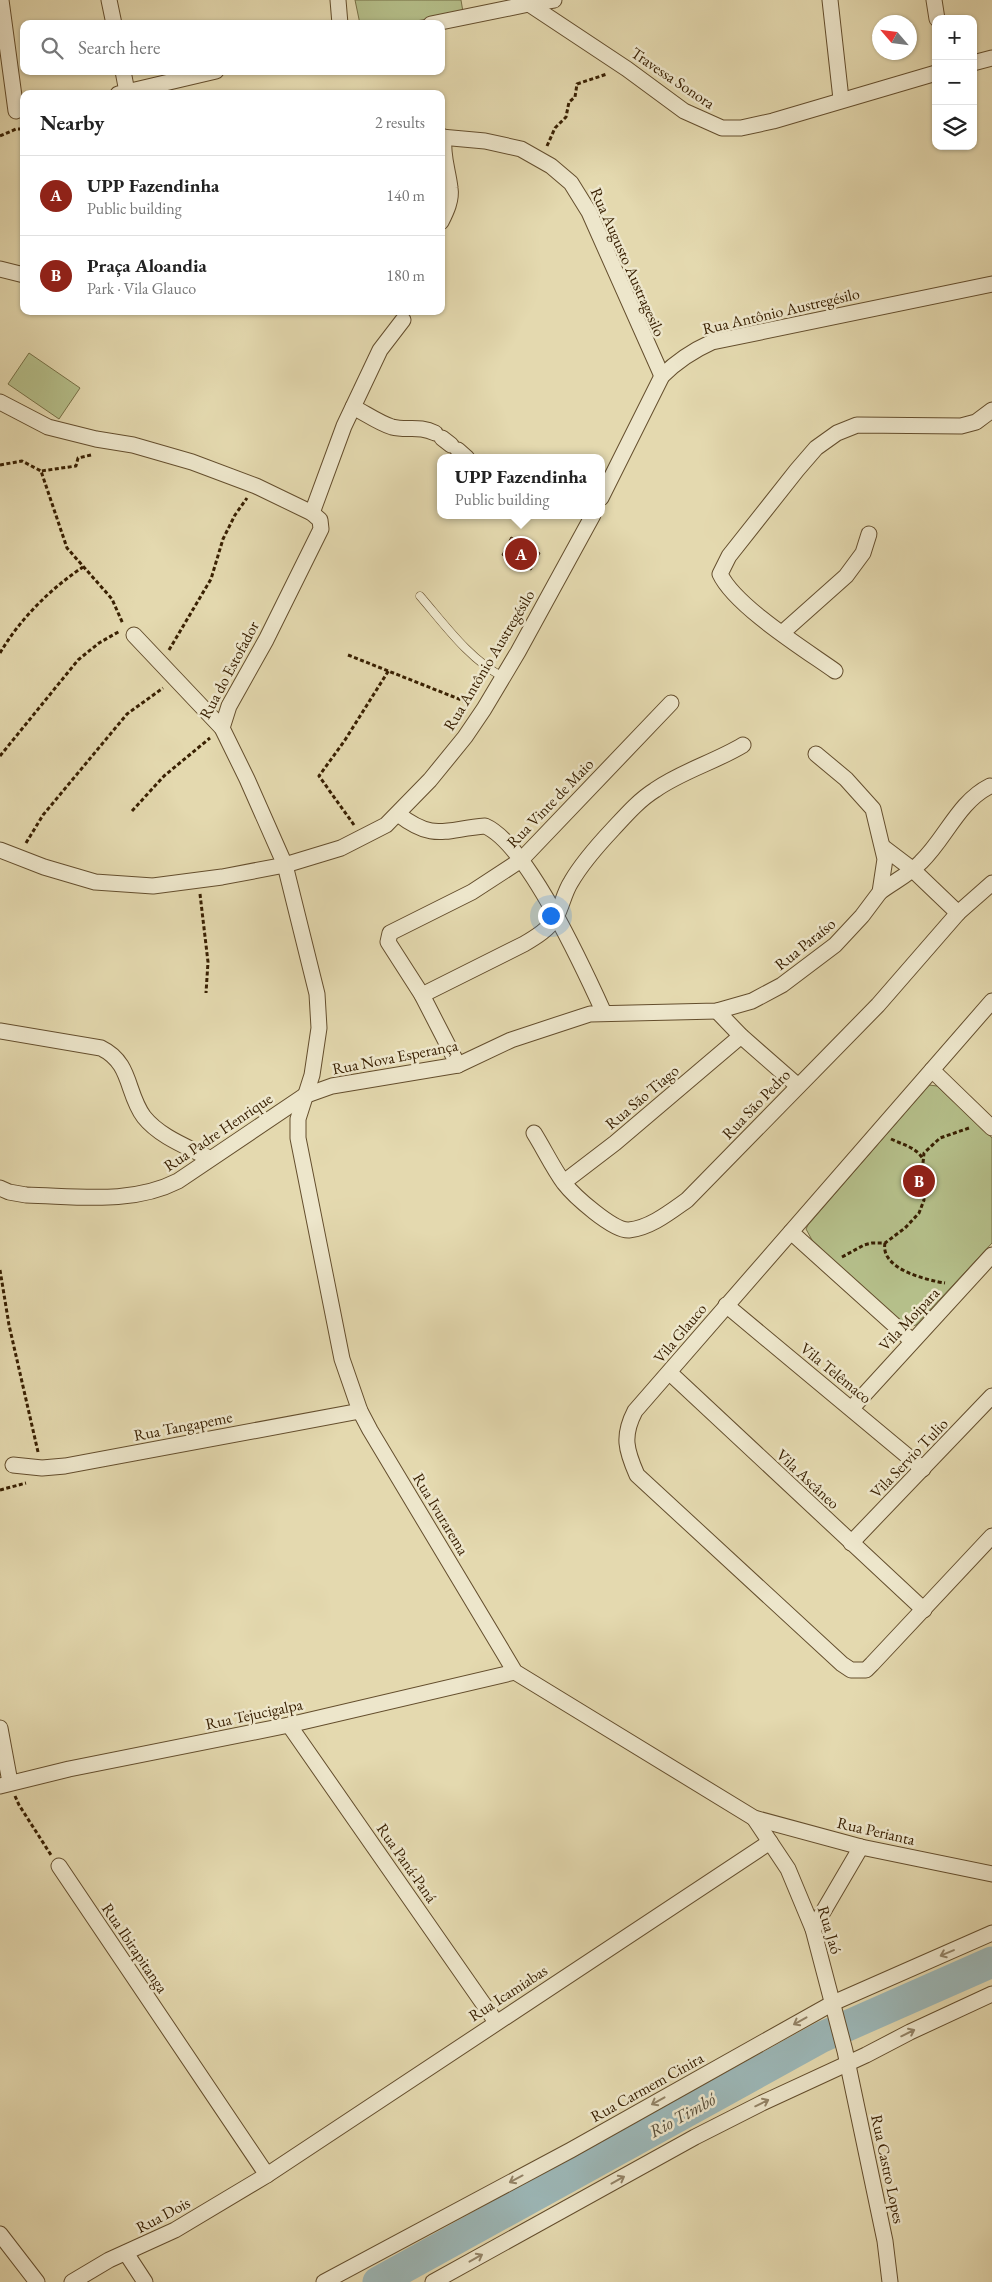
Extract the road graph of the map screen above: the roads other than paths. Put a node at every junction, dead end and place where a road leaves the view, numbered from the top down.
1 (1, 0) edge
2 (109, 0) edge
3 (338, 0) edge
4 (554, 0) edge
5 (830, 0) edge
6 (934, 0) edge
7 (528, 2) edge
8 (936, 15) edge
9 (113, 20) edge
10 (340, 20) edge
11 (445, 21) edge
12 (992, 58) edge
13 (977, 62) edge
14 (932, 74) edge
15 (123, 75) edge
16 (199, 75) edge
17 (123, 90) edge
18 (136, 90) edge
19 (842, 99) junction
20 (16, 111) dead end
21 (445, 137) edge
22 (445, 164) edge
23 (445, 214) edge
24 (0, 269) edge
25 (20, 274) edge
26 (992, 284) edge
27 (403, 316) edge
28 (662, 376) junction
29 (0, 402) edge
30 (353, 407) junction
31 (992, 410) edge
32 (450, 445) edge
33 (605, 490) edge
34 (316, 517) junction
35 (591, 519) edge
36 (869, 534) dead end
37 (420, 596) dead end
38 (130, 632) road end
39 (782, 633) junction
40 (835, 671) dead end
41 (503, 677) junction
42 (671, 703) dead end
43 (222, 728) junction
44 (743, 744) dead end
45 (816, 754) dead end
46 (991, 786) edge
47 (398, 814) junction
48 (882, 847) junction
49 (0, 850) edge
50 (521, 860) junction
51 (285, 865) junction
52 (912, 869) junction
53 (992, 884) edge
54 (880, 892) junction
55 (958, 913) junction
56 (556, 916) junction
57 (422, 995) junction
58 (992, 1001) edge
59 (717, 1011) junction
60 (604, 1013) junction
61 (0, 1031) edge
62 (741, 1036) junction
63 (458, 1065) junction
64 (932, 1070) junction
65 (798, 1086) junction
66 (304, 1096) junction
67 (987, 1124) edge
68 (534, 1133) dead end
69 (209, 1158) junction
70 (564, 1182) junction
71 (0, 1188) edge
72 (791, 1232) junction
73 (992, 1255) edge
74 (726, 1305) junction
75 (912, 1341) junction
76 (670, 1373) junction
77 (992, 1396) edge
78 (852, 1408) junction
79 (360, 1410) junction
80 (13, 1464) dead end
81 (923, 1468) junction
82 (992, 1536) edge
83 (851, 1543) junction
84 (924, 1610) junction
85 (515, 1672) junction
86 (290, 1725) junction
87 (0, 1728) edge
88 (5, 1784) edge
89 (754, 1818) junction
90 (770, 1842) junction
91 (861, 1847) junction
92 (59, 1866) road end
93 (992, 1874) edge
94 (813, 1929) junction
95 (992, 1934) edge
96 (992, 1994) edge
97 (834, 2008) junction
98 (496, 2022) junction
99 (846, 2057) junction
100 (267, 2175) junction
101 (0, 2234) edge
102 (126, 2253) junction
103 (37, 2282) edge
104 (72, 2282) edge
105 (145, 2282) edge
106 (324, 2282) edge
107 (433, 2282) edge
108 (890, 2282) edge

1 - 20 street
2 - 9 street
3 - 10 street
4 - 7 street
5 - 19 street
6 - 8 street
7 - 11 street
7 - 19 street, Travessa Sonora
12 - 13 street
14 - 19 street, Travessa Sonora
15 - 17 street
16 - 18 street
21 - 28 street, Rua Augusto Austragesilo
22 - 23 street
24 - 25 street
26 - 28 street, Rua Antônio Austregésilo
27 - 30 street, Rua do Estofador
28 - 33 street, Rua Antônio Austregésilo
29 - 34 street
30 - 32 street
30 - 34 street, Rua do Estofador
31 - 39 street
34 - 43 street, Rua do Estofador
35 - 41 street, Rua Antônio Austregésilo
36 - 39 street
37 - 41 lane
38 - 43 street, Rua Ivurarema
39 - 40 street
41 - 47 street, Rua Antônio Austregésilo
42 - 50 street, Rua Vinte de Maio
43 - 51 street, Rua Ivurarema
44 - 56 street
45 - 48 street, Rua Paraíso
46 - 52 street
47 - 50 street
47 - 51 street, Rua Antônio Austregésilo
48 - 52 street
48 - 54 street, Rua Paraíso
49 - 51 street, Rua Antônio Austregésilo
50 - 56 street
50 - 57 street, Rua Vinte de Maio
51 - 66 street, Rua Ivurarema
52 - 54 street
52 - 55 street
53 - 55 street, Rua São Pedro
54 - 59 street, Rua Paraíso
55 - 65 street, Rua São Pedro
56 - 57 street
56 - 60 street
57 - 63 street
58 - 64 street, Vila Glauco
59 - 60 street, Rua Paraíso
59 - 62 street
60 - 63 street, Rua Nova Esperança
61 - 69 street
62 - 65 street
62 - 70 street, Rua São Tiago
63 - 66 street, Rua Nova Esperança
64 - 67 street
64 - 72 street, Vila Glauco
65 - 70 street, Rua São Pedro
66 - 69 street, Rua Padre Henrique
66 - 79 street, Rua Ivurarema
68 - 70 street, Rua São Pedro
69 - 71 street, Rua Padre Henrique
72 - 74 street, Vila Glauco
72 - 75 street
73 - 75 street, Vila Moipara
74 - 76 street, Vila Glauco
74 - 78 street, Vila Telêmaco
75 - 78 street, Vila Moipara
76 - 83 street, Vila Ascâneo
76 - 84 street, Vila Glauco
77 - 81 street, Vila Servio Tulio
78 - 81 street, Vila Telêmaco
79 - 80 street, Rua Tangapeme
79 - 85 street, Rua Ivurarema
81 - 83 street, Vila Servio Tulio
82 - 84 street
83 - 84 street, Vila Ascâneo
85 - 86 street, Rua Tejucigalpa
85 - 89 street, Rua Ivurarema
86 - 88 street, Rua Tejucigalpa
86 - 98 street, Rua Paná-Paná
87 - 88 street
89 - 90 street, Rua Jaó
89 - 91 street, Rua Perianta
90 - 94 street, Rua Jaó
90 - 98 street, Rua Icamiabas
91 - 93 street, Rua Perianta
91 - 94 street
92 - 100 street, Rua Ibirapitanga
94 - 97 street, Rua Jaó
95 -> 97 street, Rua Carmem Cinira
99 -> 96 street
97 - 99 street, Rua Jaó
97 -> 106 street, Rua Carmem Cinira
98 - 100 street, Rua Icamiabas
107 -> 99 street
99 - 108 street, Rua Castro Lopes
100 - 102 street, Rua Dois
101 - 103 street
102 - 104 street, Rua Dois
102 - 105 street

